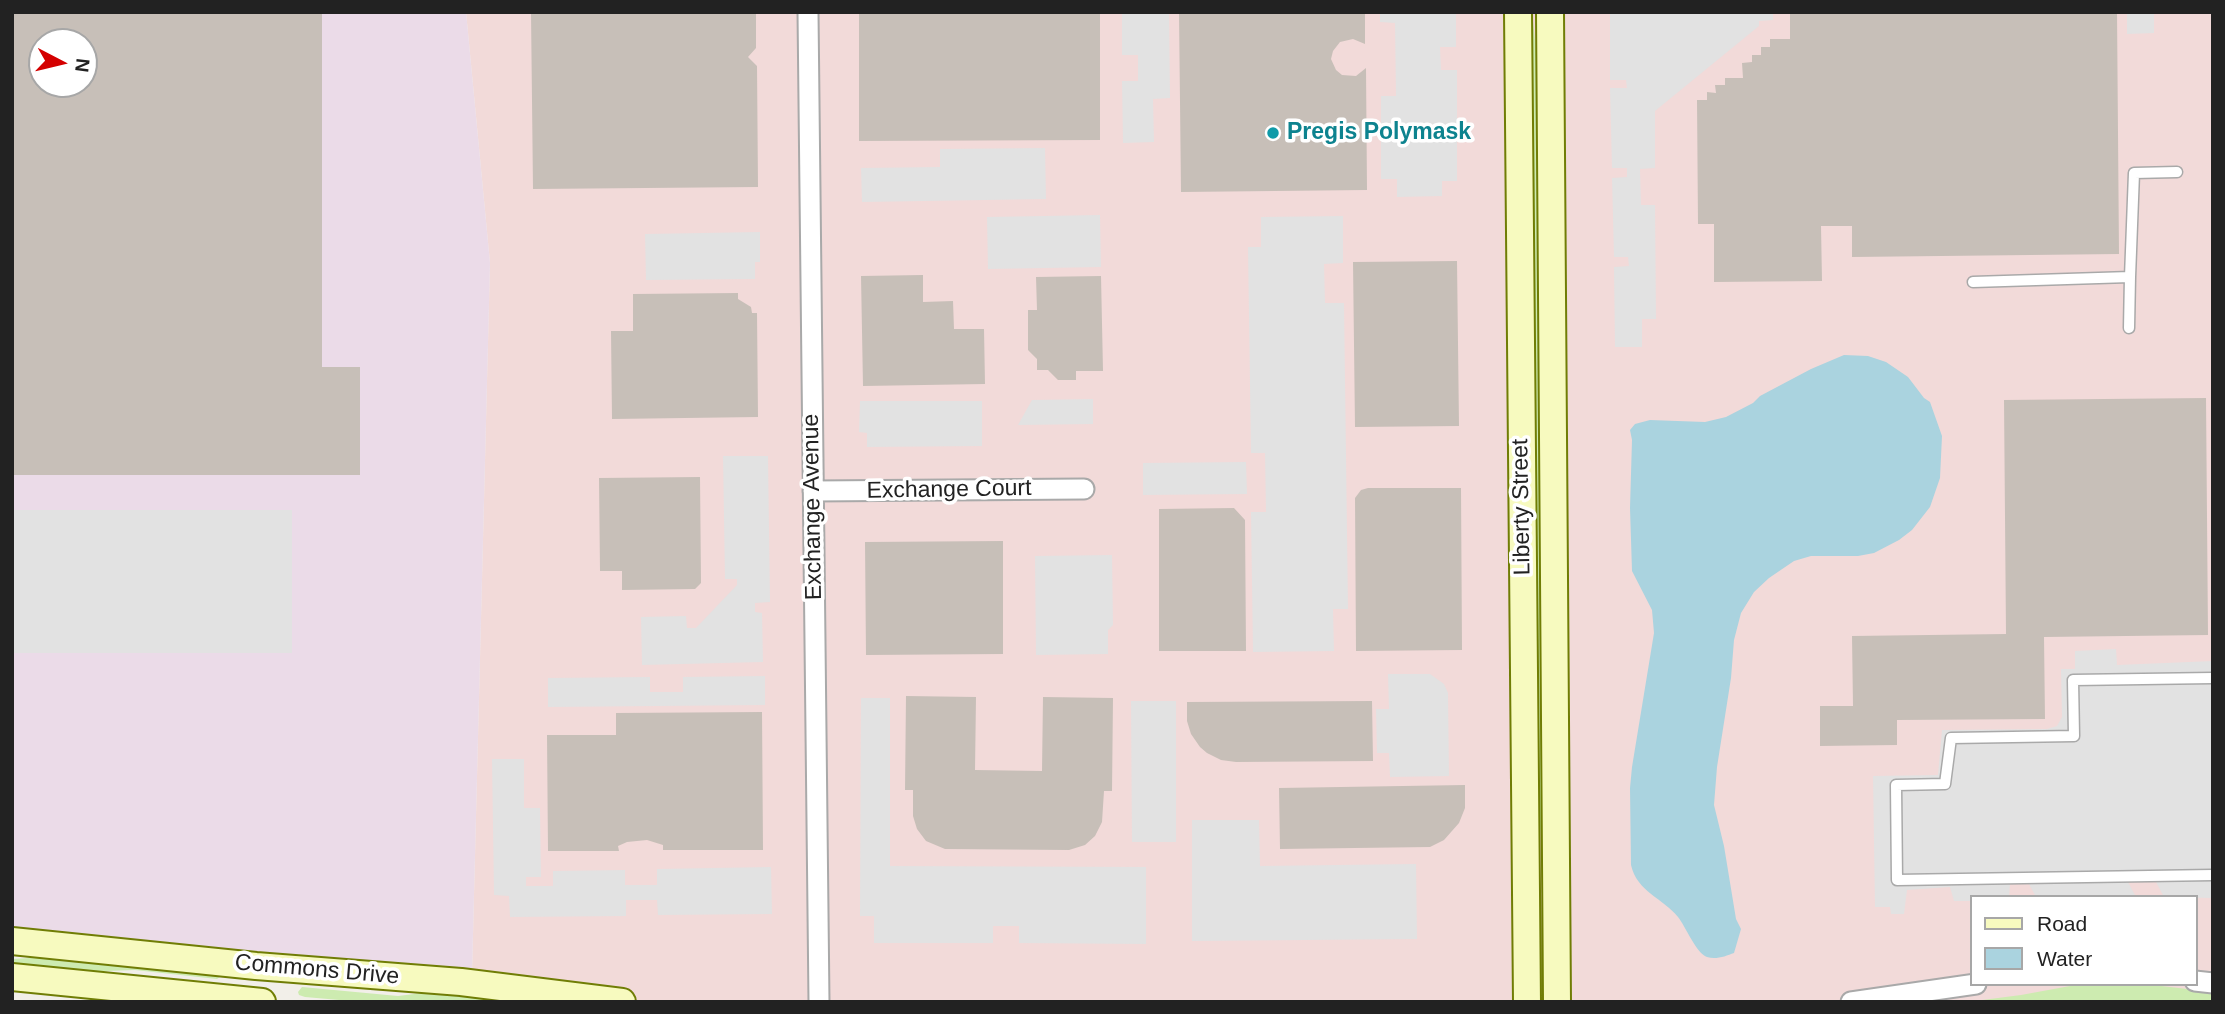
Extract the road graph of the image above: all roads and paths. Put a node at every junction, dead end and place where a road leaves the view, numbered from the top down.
1 (808, 12) edge
2 (1518, 12) edge
3 (1550, 12) edge
4 (2177, 172) dead end
5 (2130, 277) junction
6 (1973, 282) dead end
7 (2129, 328) dead end
8 (1084, 489) dead end
9 (813, 491) junction
10 (2213, 678) edge
11 (2213, 875) edge
12 (12, 941) edge
13 (12, 977) edge
14 (1969, 985) edge
15 (262, 1002) edge
16 (622, 1002) edge
17 (819, 1002) edge
18 (1527, 1002) edge
19 (1557, 1002) edge
20 (1851, 1002) edge

1 - 9 street, Exchange Avenue
2 - 18 street, Liberty Street
3 - 19 street, Liberty Street
4 - 5 lane
5 - 6 lane
5 - 7 lane
8 - 9 street, Exchange Court
9 - 17 street, Exchange Avenue
10 - 11 lane
12 - 16 street, Commons Drive
13 - 15 street, Commons Drive
14 - 20 street

